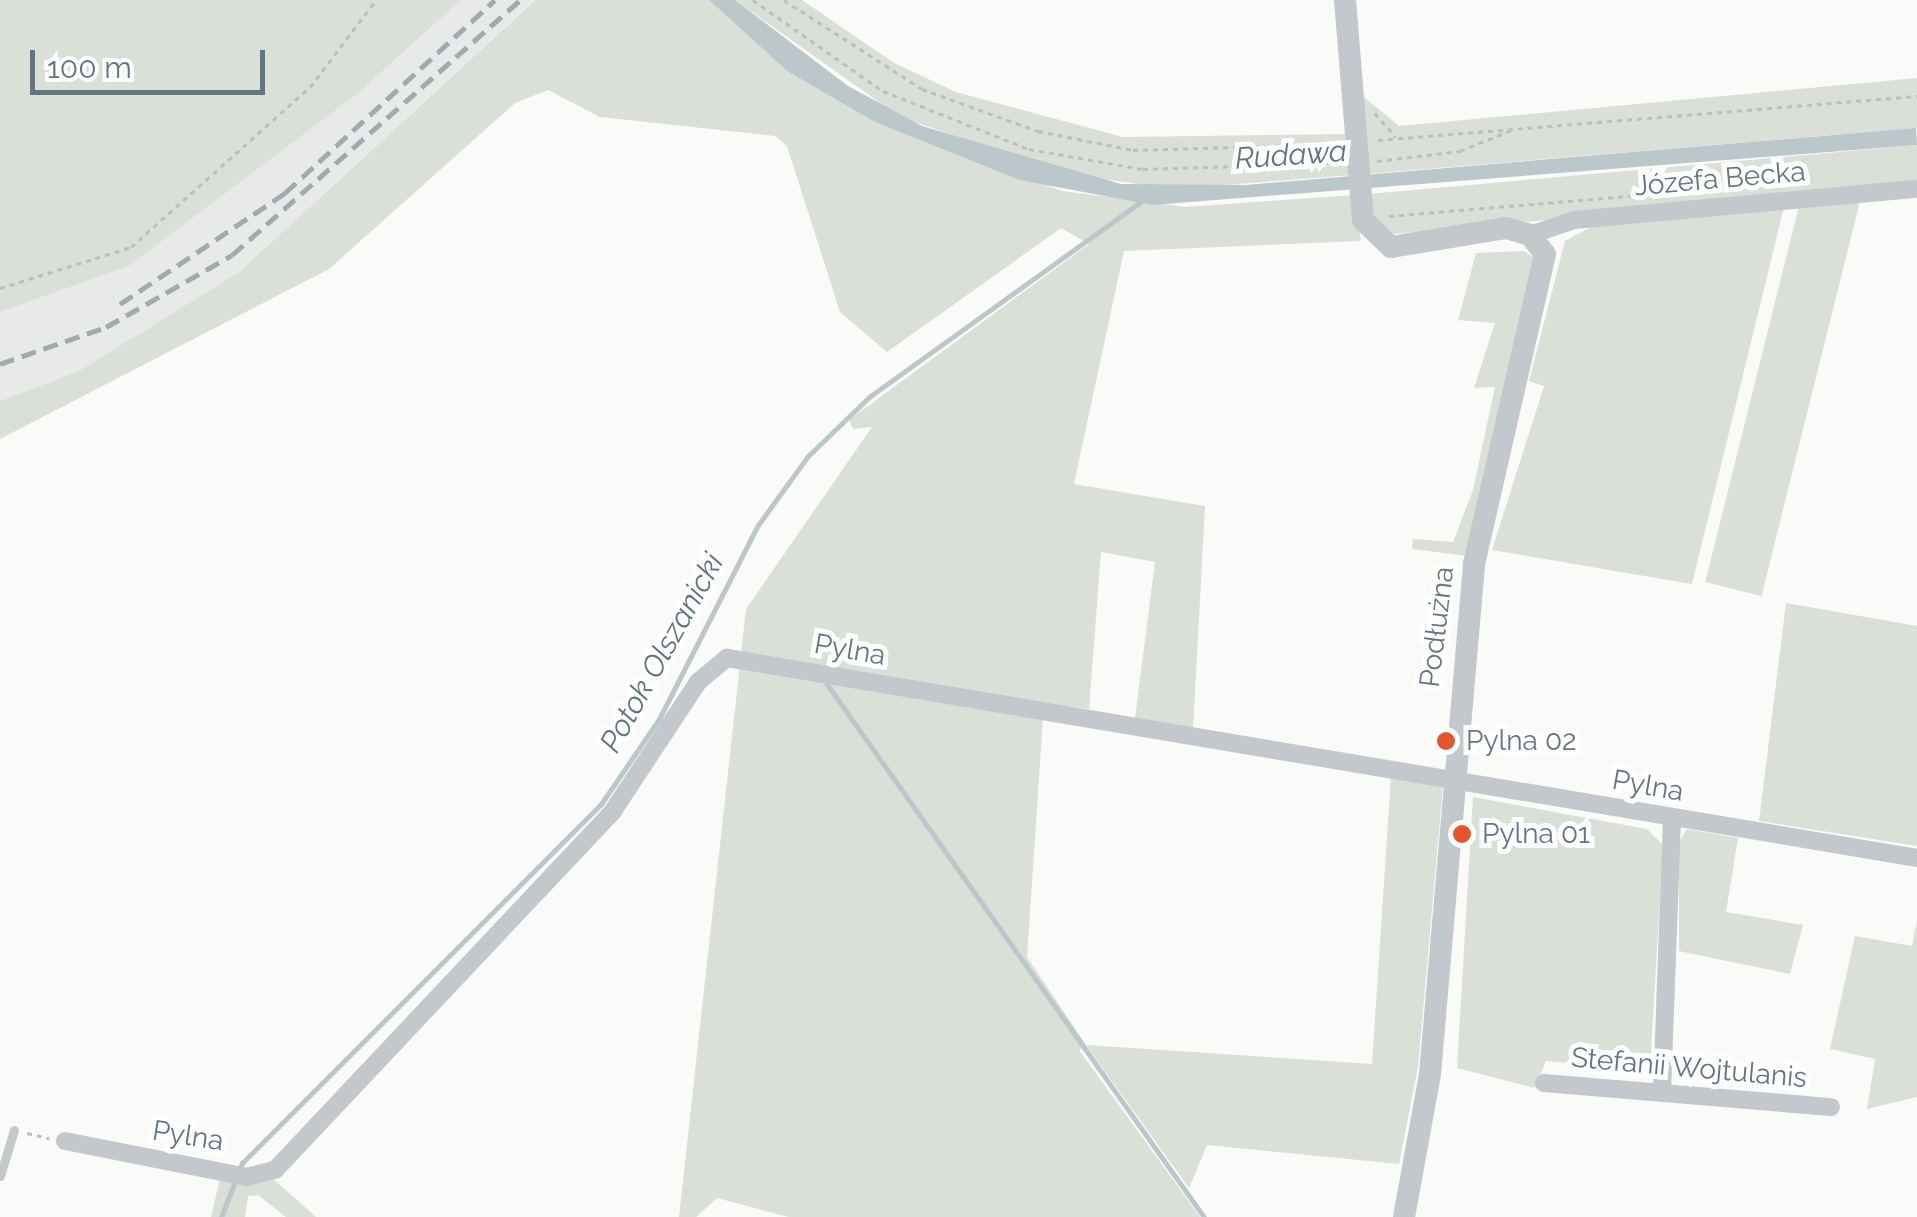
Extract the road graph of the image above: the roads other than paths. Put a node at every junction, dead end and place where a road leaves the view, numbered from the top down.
1 (1346, 0) edge
2 (1917, 190) edge
3 (1530, 235) junction
4 (1454, 780) junction
5 (1672, 818) junction
6 (1917, 858) edge
7 (1544, 1083) dead end
8 (1662, 1092) junction
9 (1830, 1107) dead end
10 (14, 1130) road end
11 (65, 1142) road end
12 (0, 1176) edge
13 (1404, 1217) edge

1 - 3 street, bridge
2 - 3 street, Józefa Becka
3 - 4 street, Podłużna
4 - 5 street, Pylna
4 - 11 street, Pylna
4 - 13 street, Podłużna
5 - 6 street, Pylna
5 - 8 street
7 - 8 street, Stefanii Wojtulanis
8 - 9 street, Stefanii Wojtulanis
10 - 12 lane

